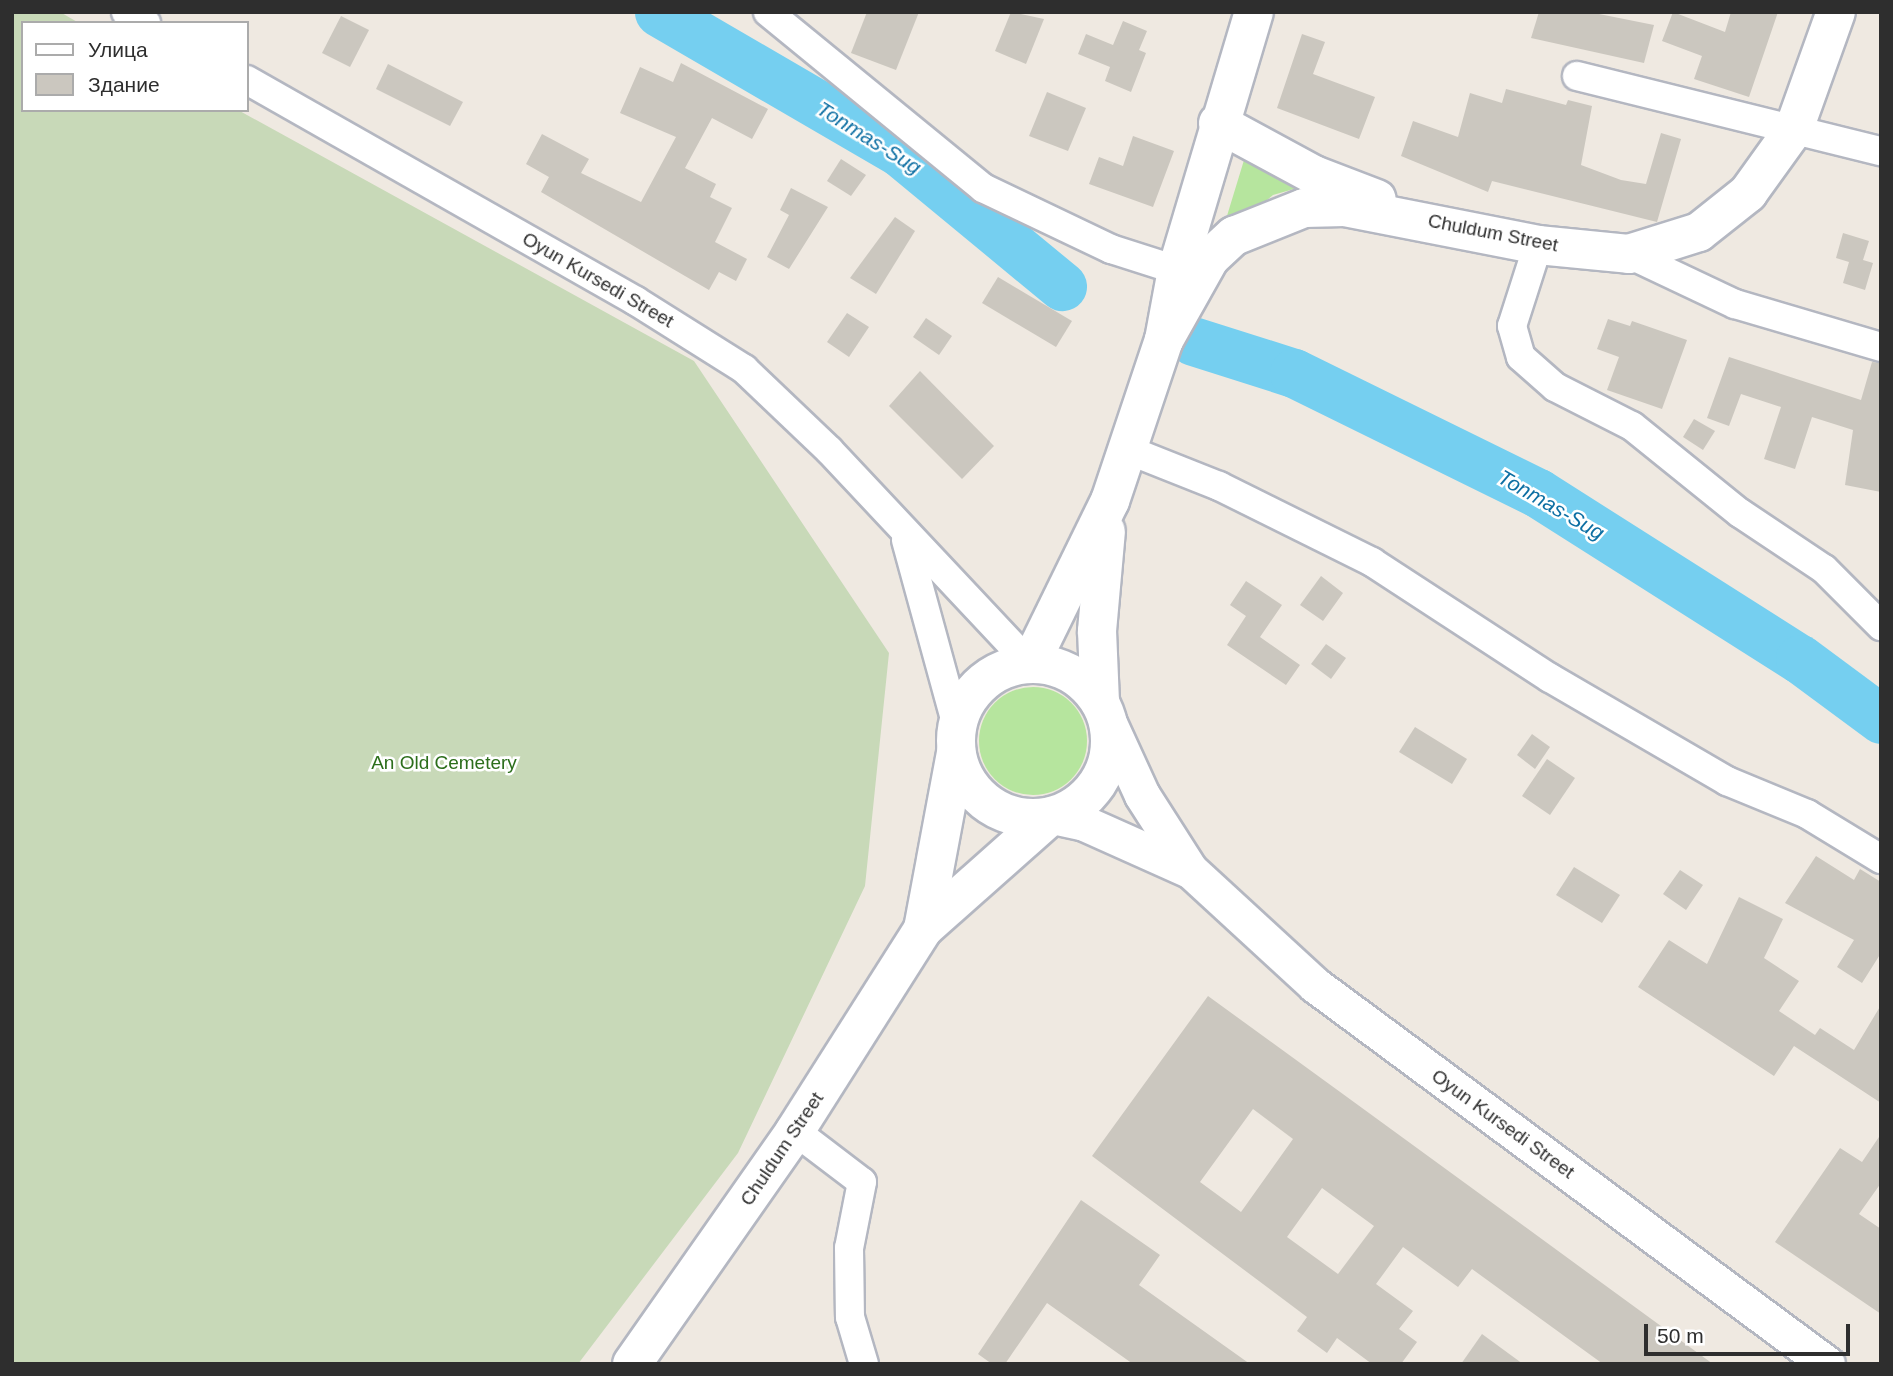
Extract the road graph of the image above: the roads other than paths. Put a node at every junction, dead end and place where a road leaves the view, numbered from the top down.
1 (126, 12) edge
2 (768, 12) edge
3 (1254, 12) edge
4 (1836, 12) edge
5 (142, 21) edge
6 (801, 22) edge
7 (1577, 76) dead end
8 (248, 81) edge
9 (1218, 123) junction
10 (1794, 130) junction
11 (1881, 151) edge
12 (1432, 220) junction
13 (1538, 245) junction
14 (1629, 254) junction
15 (1177, 270) junction
16 (1164, 340) junction
17 (1881, 347) edge
18 (1128, 450) junction
19 (1111, 501) junction
20 (905, 537) junction
21 (1881, 626) edge
22 (1030, 664) junction
23 (1104, 713) junction
24 (956, 739) junction
25 (1051, 816) junction
26 (1881, 859) edge
27 (1190, 870) junction
28 (923, 929) junction
29 (795, 1131) junction
30 (632, 1364) edge
31 (864, 1364) edge
32 (1827, 1364) edge

1 - 5 street
2 - 6 street
3 - 9 main road, Chuldum Street
4 - 10 main road, Chuldum Street
6 - 15 street
7 - 10 street
8 - 20 street, Oyun Kursedi Street
9 - 12 main road
9 - 15 main road, Chuldum Street
10 - 11 street
10 - 14 main road, Chuldum Street
12 - 13 main road, Chuldum Street
12 - 16 main road, Chuldum Street
13 - 14 main road, Chuldum Street
13 - 21 street
14 - 17 street
15 - 16 main road, Chuldum Street
16 - 18 main road, Chuldum Street
18 - 19 main road, Chuldum Street
18 - 26 street
19 - 22 main road, Chuldum Street
19 - 23 main road, Chuldum Street
20 - 22 street, Oyun Kursedi Street
20 - 24 street, Oyun Kursedi Street
22 - 23 main road
22 - 24 main road
23 - 25 main road
23 - 27 street, Oyun Kursedi Street
24 - 25 main road
24 - 28 main road, Chuldum Street
25 - 27 street, Oyun Kursedi Street
25 - 28 main road, Chuldum Street
27 - 32 street, Oyun Kursedi Street
28 - 29 main road, Chuldum Street
29 - 30 main road, Chuldum Street
29 - 31 street

